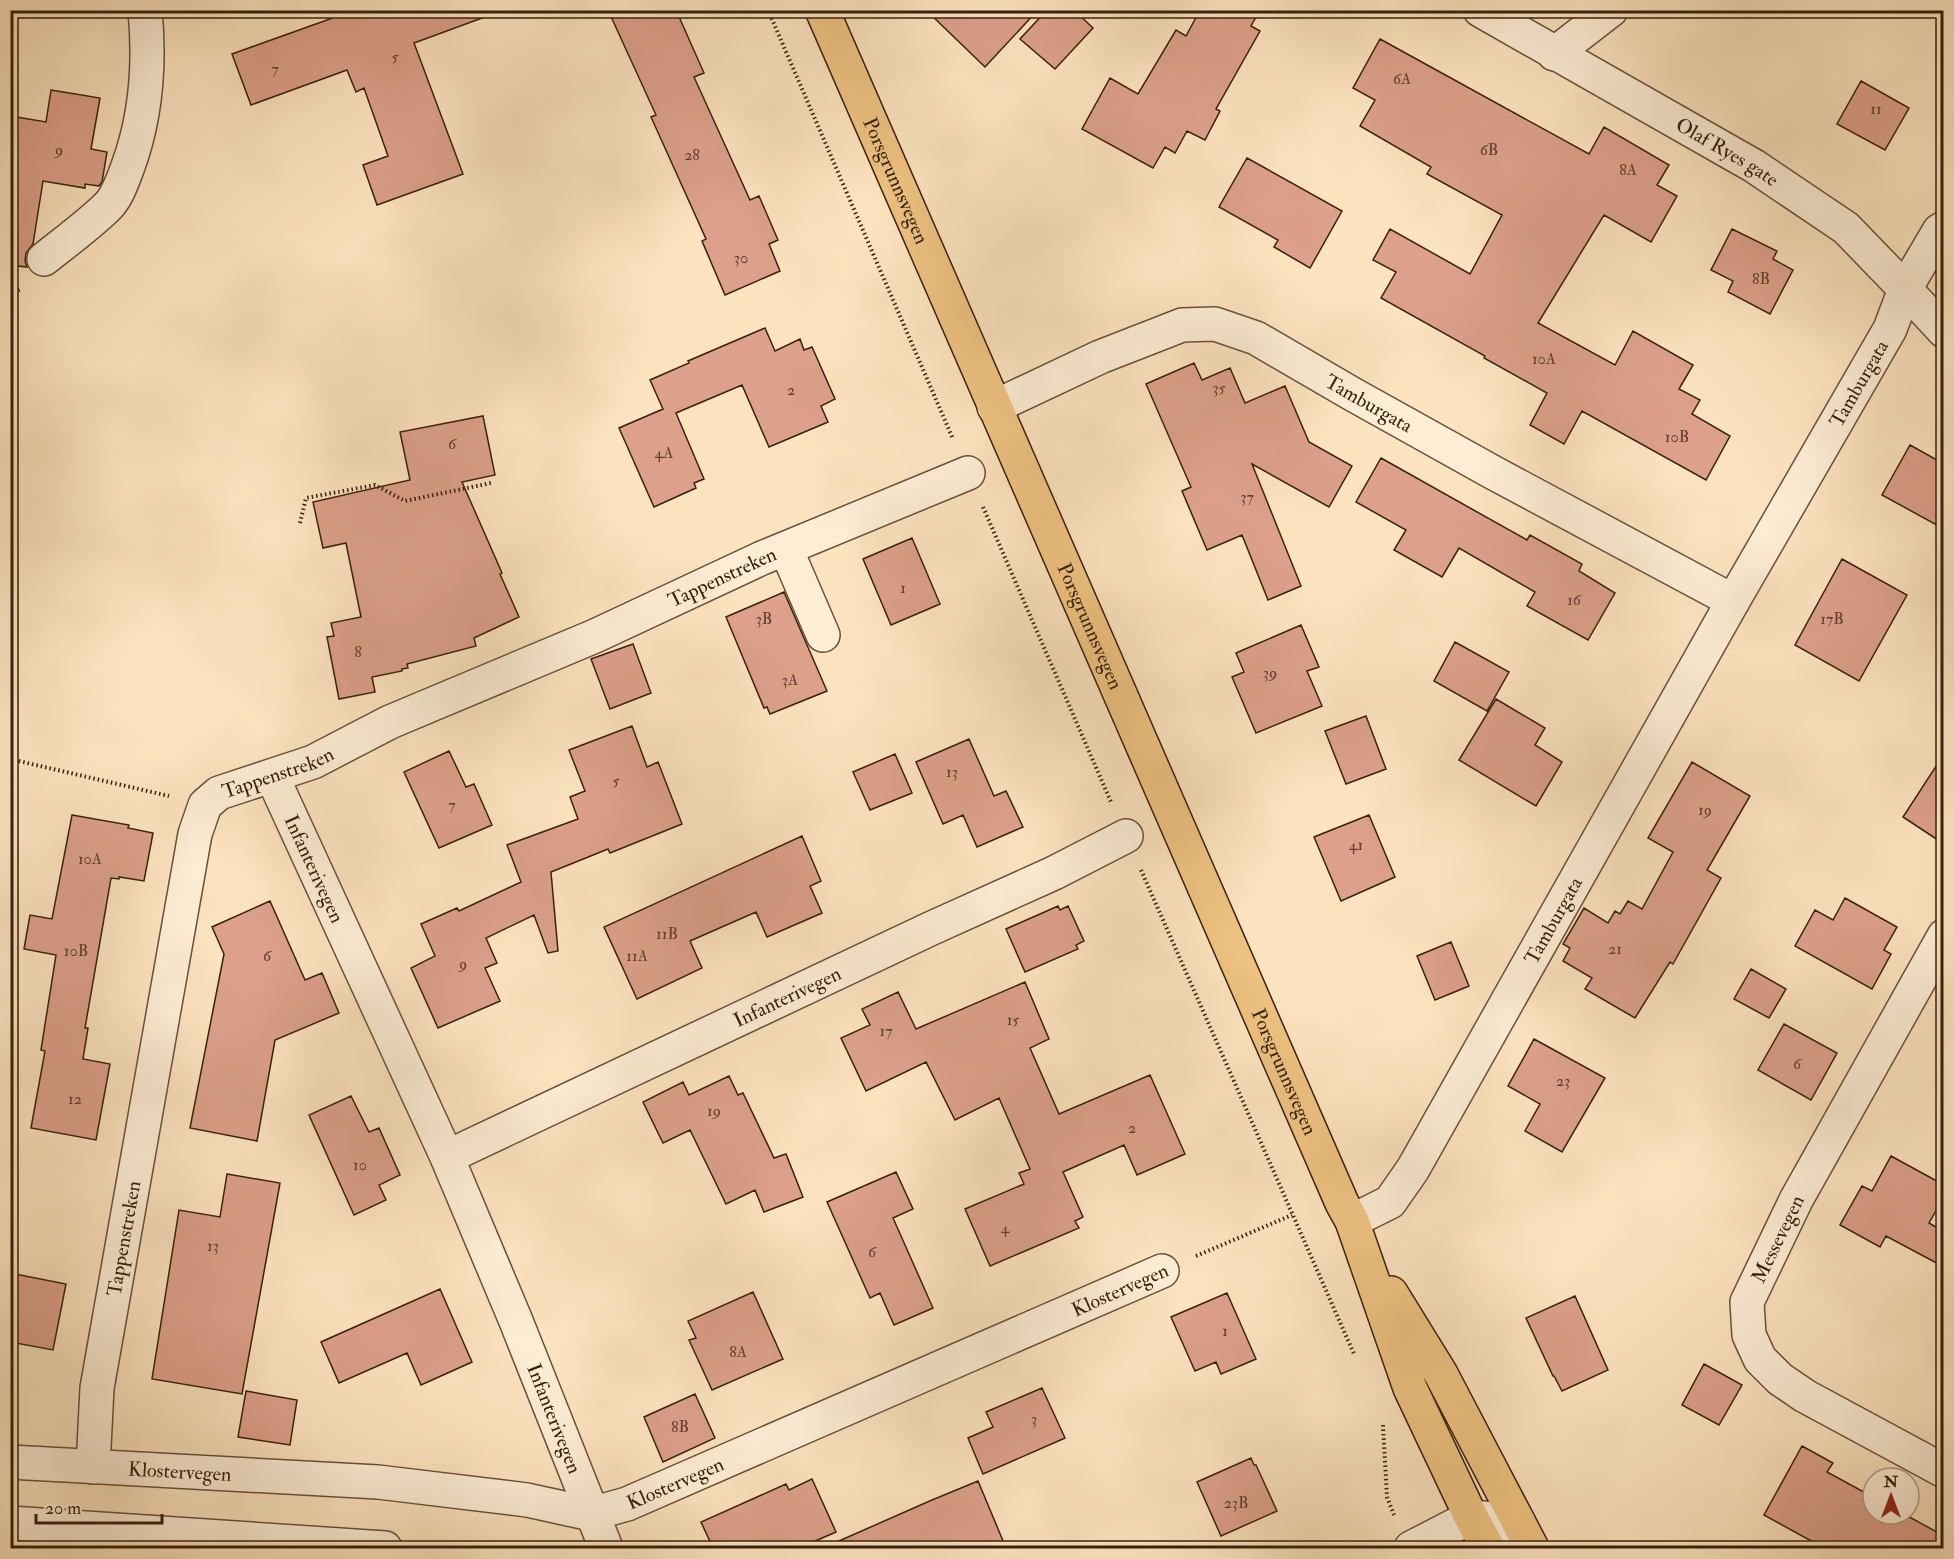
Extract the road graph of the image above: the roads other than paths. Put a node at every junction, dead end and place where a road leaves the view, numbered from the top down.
1 (144, 10) edge
2 (822, 10) edge
3 (1480, 10) edge
4 (1611, 10) edge
5 (1554, 54) junction
6 (1944, 228) edge
7 (44, 259) dead end
8 (1905, 289) junction
9 (1944, 331) edge
10 (994, 407) junction
11 (968, 473) road end
12 (786, 549) junction
13 (1733, 601) junction
14 (823, 635) dead end
15 (272, 777) junction
16 (1126, 836) road end
17 (1944, 936) edge
18 (447, 1157) junction
19 (1355, 1231) junction
20 (1162, 1271) road end
21 (10, 1462) edge
22 (93, 1467) junction
23 (1944, 1471) edge
24 (591, 1514) junction
25 (1471, 1517) junction
26 (10, 1523) edge
27 (1404, 1535) edge
28 (1518, 1539) edge
29 (385, 1548) edge
30 (606, 1548) edge
31 (1488, 1548) edge

1 - 7 street
2 - 10 main road, Porsgrunnsvegen
3 - 5 street, Olaf Ryes gate
4 - 5 street
5 - 8 street, Olaf Ryes gate
6 - 8 street, Tamburgata
8 - 9 street, Olaf Ryes gate
8 - 13 street, Tamburgata
10 - 13 street, Tamburgata
10 - 19 main road, Porsgrunnsvegen
11 - 12 street, Tappenstreken
12 - 14 street
12 - 15 street, Tappenstreken
13 - 19 street, Tamburgata
15 - 18 street, Infanterivegen
15 - 22 street, Tappenstreken
16 - 18 street, Infanterivegen
17 - 23 street, Messevegen
18 - 24 street, Infanterivegen
19 - 25 main road, Porsgrunnsvegen
19 - 28 main road, Porsgrunnsvegen
20 - 24 street, Klostervegen
21 - 22 street, Klostervegen
22 - 24 street, Klostervegen
24 - 30 street, Infanterivegen
25 - 27 street
25 - 28 street
25 - 31 main road, Porsgrunnsvegen
26 - 29 street

